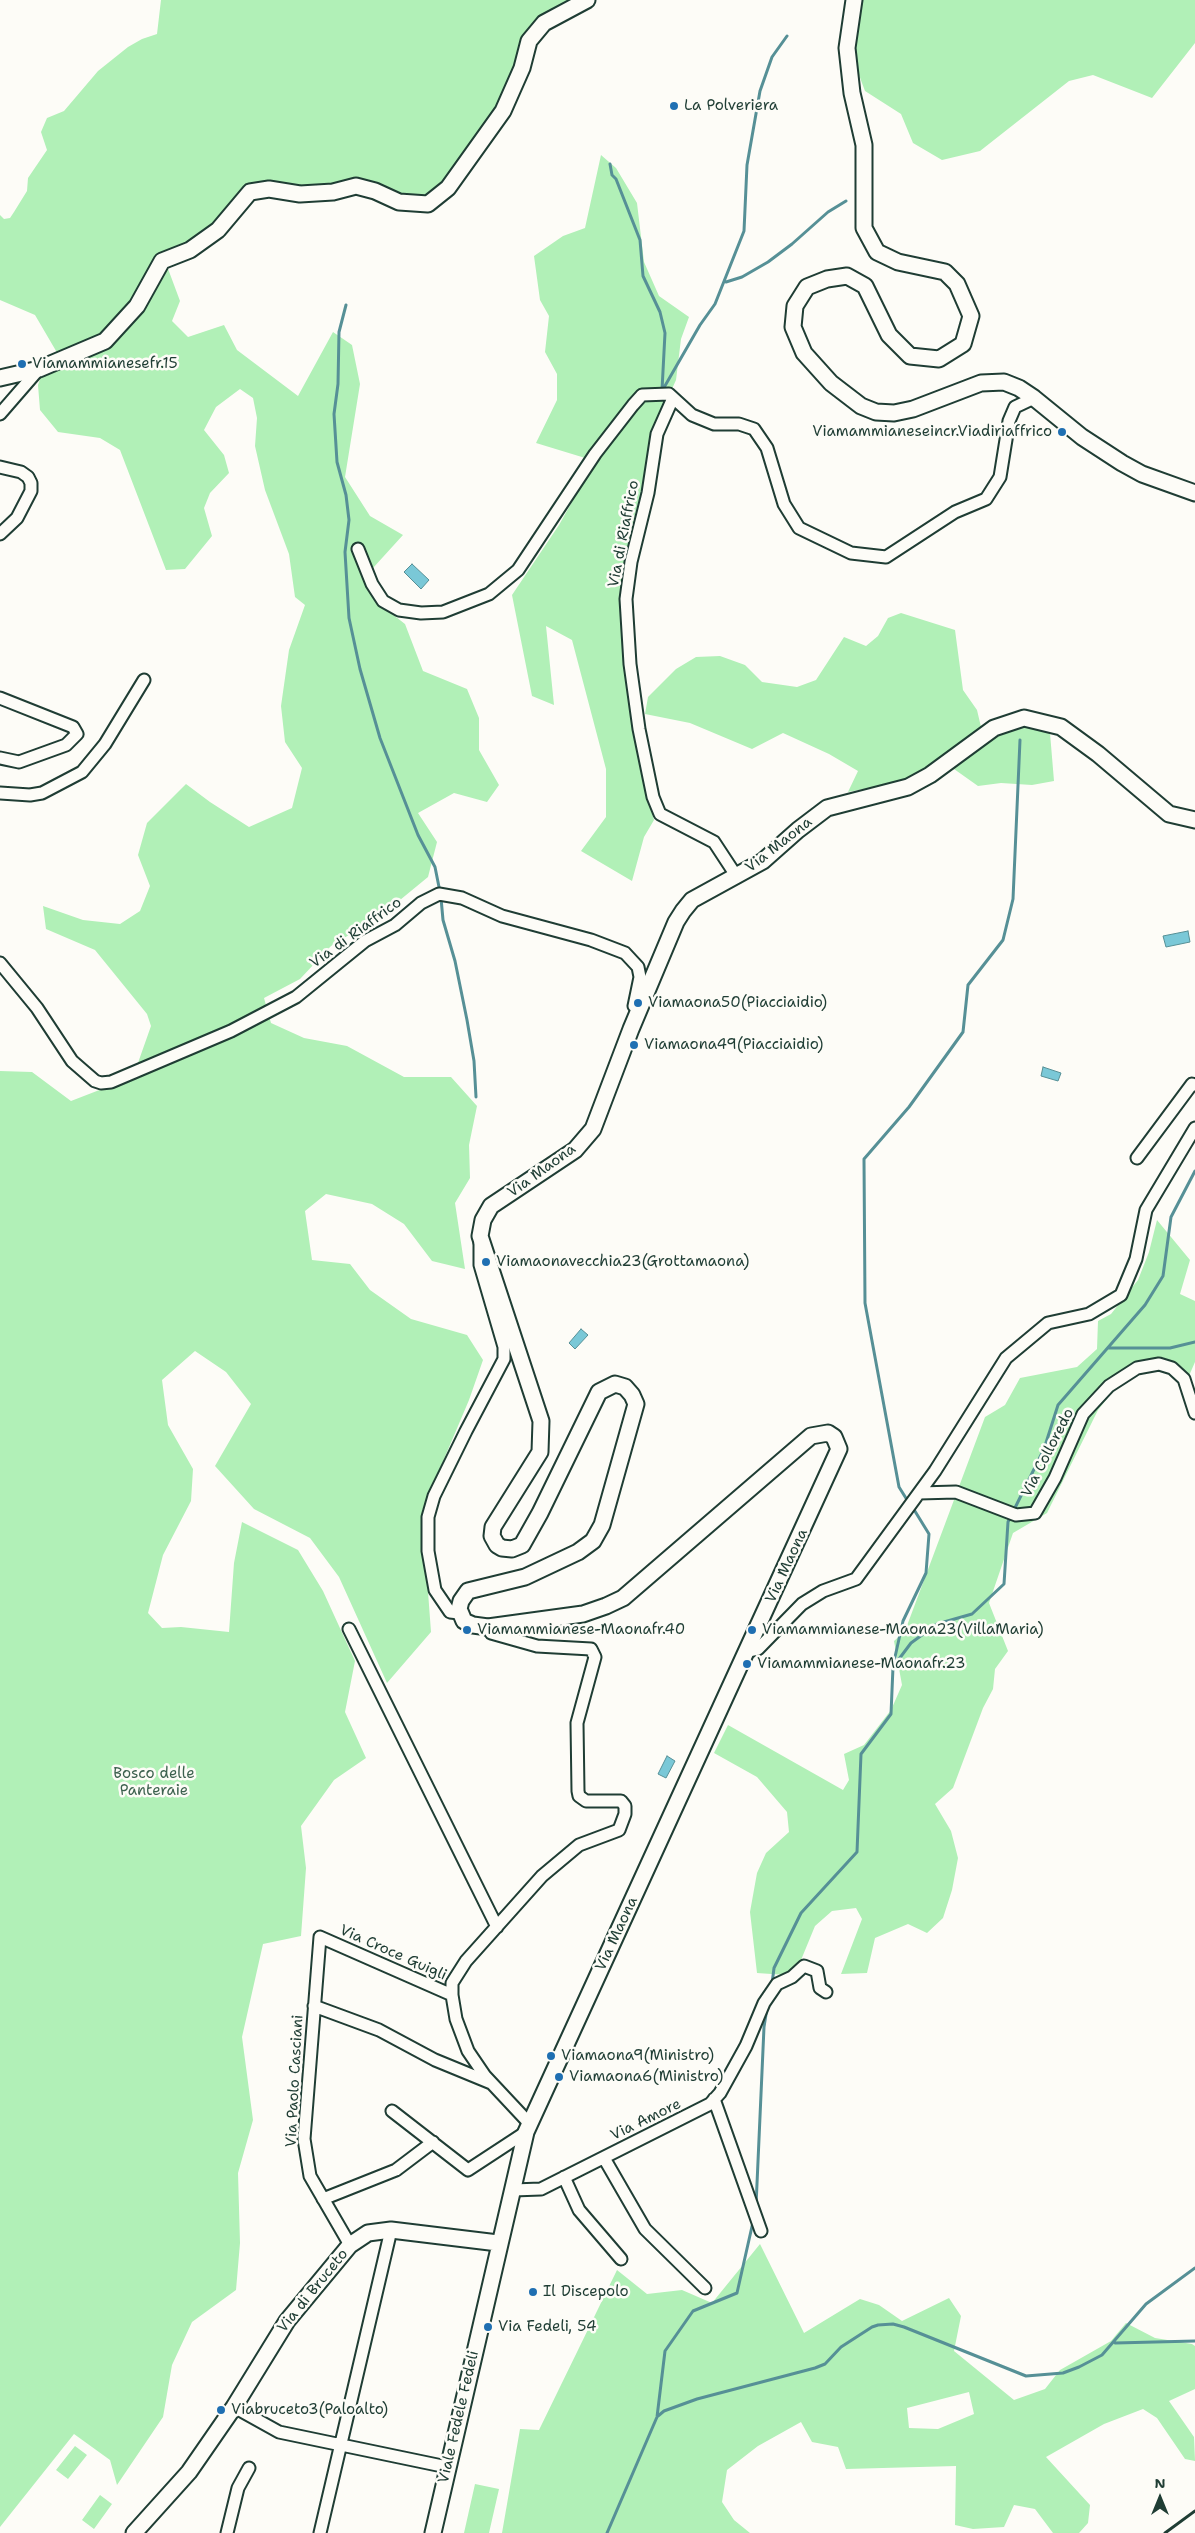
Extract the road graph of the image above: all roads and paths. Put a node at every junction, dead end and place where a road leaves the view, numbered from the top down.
1 (586, 0) edge
2 (854, 0) edge
3 (39, 369) junction
4 (0, 378) edge
5 (673, 398) junction
6 (1034, 398) junction
7 (0, 414) edge
8 (0, 467) edge
9 (1195, 492) edge
10 (0, 534) edge
11 (358, 549) dead end
12 (144, 680) dead end
13 (0, 698) edge
14 (0, 758) edge
15 (0, 793) edge
16 (1195, 820) edge
17 (737, 877) junction
18 (0, 963) edge
19 (631, 1029) junction
20 (1195, 1085) edge
21 (1195, 1128) edge
22 (1136, 1158) dead end
23 (480, 1236) junction
24 (1195, 1412) edge
25 (919, 1492) junction
26 (459, 1613) junction
27 (488, 1626) junction
28 (349, 1630) dead end
29 (748, 1651) junction
30 (496, 1927) junction
31 (320, 1937) joint
32 (826, 1992) dead end
33 (452, 1995) junction
34 (314, 2006) junction
35 (493, 2084) junction
36 (714, 2099) junction
37 (392, 2111) dead end
38 (528, 2127) junction
39 (434, 2142) junction
40 (604, 2158) junction
41 (564, 2177) junction
42 (513, 2190) junction
43 (323, 2199) junction
44 (391, 2230) junction
45 (762, 2231) dead end
46 (498, 2243) junction
47 (350, 2245) junction
48 (621, 2259) dead end
49 (704, 2288) dead end
50 (234, 2407) junction
51 (342, 2444) junction
52 (447, 2467) junction
53 (248, 2468) dead end
54 (134, 2533) edge
55 (227, 2533) edge
56 (320, 2533) edge
57 (433, 2533) edge

1 - 3 main road
2 - 6 main road
3 - 4 main road
3 - 7 street
5 - 6 street
5 - 11 street
5 - 17 street, Via di Riaffrico
6 - 9 main road
8 - 10 street
12 - 15 street
13 - 14 street
16 - 17 main road, Via Maona
17 - 19 main road, Via Maona
18 - 19 street, Via di Riaffrico
19 - 23 main road, Via Maona
20 - 22 street
21 - 25 street
23 - 26 street, Via Maona
23 - 26 main road
24 - 25 street, Via Colloredo
25 - 29 street
26 - 27 main road, Via Maona
27 - 29 main road, Via Maona
27 - 30 street
28 - 30 street
29 - 38 main road, Via Maona
30 - 33 street
31 - 33 street, Via Croce Guigli
31 - 34 street, Via Paolo Casciani
32 - 36 street, Via Amore
33 - 35 street, Via Croce Guigli
34 - 35 street
34 - 43 street, Via Paolo Casciani
35 - 38 street, Via Croce Guigli
36 - 40 street, Via Amore
36 - 45 street
37 - 39 street
38 - 39 street
38 - 42 main road, Via Maona
39 - 43 street
40 - 41 street, Via Amore
40 - 49 street
41 - 42 street, Via Amore
41 - 48 street
42 - 46 main road, Via Maona
43 - 47 street, Via Paolo Casciani
44 - 46 main road, Via di Bruceto
44 - 47 main road, Via di Bruceto
44 - 51 street
46 - 52 main road, Viale Fedele Fedeli
47 - 50 main road, Via di Bruceto
50 - 51 street
50 - 54 main road, Via di Bruceto
51 - 52 street
51 - 56 street
52 - 57 main road, Viale Fedele Fedeli
53 - 55 street

